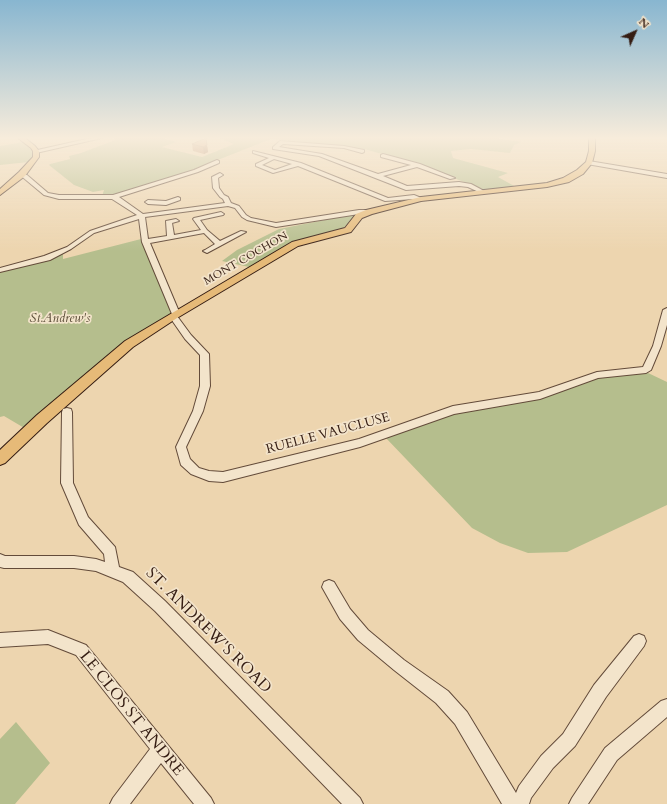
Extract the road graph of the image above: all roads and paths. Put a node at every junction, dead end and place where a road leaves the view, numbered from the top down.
1 (20, 176) edge
2 (25, 176) edge
3 (182, 176) edge
4 (220, 176) dead end
5 (327, 176) edge
6 (378, 176) edge
7 (446, 176) edge
8 (575, 176) edge
9 (452, 178) dead end
10 (2, 190) edge
11 (169, 192) dead end
12 (483, 192) junction
13 (113, 197) junction
14 (178, 199) junction
15 (421, 199) junction
16 (148, 202) dead end
17 (228, 204) junction
18 (185, 209) junction
19 (370, 212) junction
20 (221, 214) dead end
21 (142, 216) junction
22 (196, 219) junction
23 (187, 220) dead end
24 (176, 221) dead end
25 (205, 231) junction
26 (243, 232) dead end
27 (171, 237) junction
28 (145, 242) junction
29 (219, 244) junction
30 (207, 251) dead end
31 (0, 270) edge
32 (667, 310) edge
33 (174, 315) junction
34 (67, 412) dead end
35 (0, 459) edge
36 (1, 565) edge
37 (113, 570) junction
38 (329, 587) dead end
39 (0, 640) edge
40 (639, 641) dead end
41 (667, 707) edge
42 (161, 749) junction
43 (119, 804) edge
44 (205, 804) edge
45 (354, 804) edge
46 (512, 804) edge
47 (520, 804) edge
48 (578, 804) edge

1 - 10 main road
2 - 13 street
3 - 13 street
4 - 17 street
5 - 15 street
6 - 12 street
7 - 9 street
8 - 12 main road, MONT COCHON
11 - 14 street
12 - 15 main road, MONT COCHON
13 - 21 street
14 - 16 street
14 - 18 street
15 - 19 main road, MONT COCHON
17 - 18 street
17 - 19 street
18 - 21 street
19 - 33 main road, MONT COCHON
20 - 22 street
21 - 28 street
21 - 31 street
22 - 23 street
22 - 25 street
24 - 27 street
25 - 27 street
25 - 29 street
26 - 29 street
27 - 28 street
28 - 33 street
29 - 30 street
32 - 33 street, RUELLE VAUCLUSE
33 - 35 main road, MONT COCHON
34 - 37 street
36 - 37 street, ST. ANDREW'S ROAD
37 - 45 street, ST. ANDREW'S ROAD
38 - 46 street
39 - 42 street, LE CLOS ST ANDRE
40 - 47 street
41 - 48 street
42 - 43 street
42 - 44 street, LE CLOS ST ANDRE

